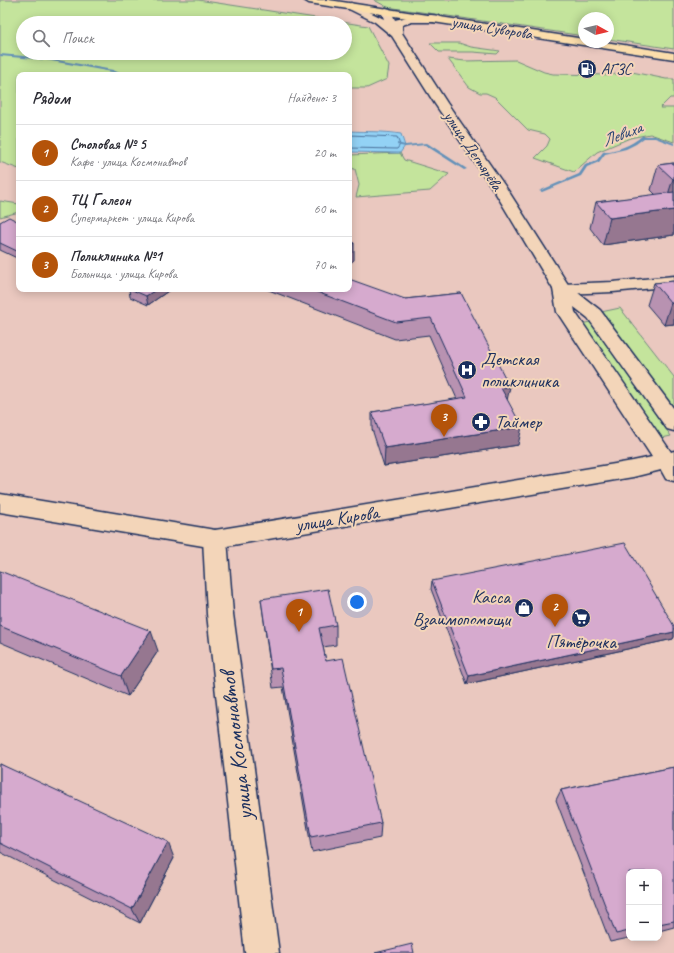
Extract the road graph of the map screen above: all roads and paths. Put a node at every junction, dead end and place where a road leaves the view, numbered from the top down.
1 (309, 0) edge
2 (351, 6) junction
3 (386, 11) junction
4 (438, 19) junction
5 (396, 33) junction
6 (674, 56) edge
7 (674, 281) edge
8 (562, 289) junction
9 (674, 424) edge
10 (671, 465) edge
11 (0, 503) edge
12 (215, 539) junction
13 (262, 953) edge

1 - 2 main road, улица Суворова
2 - 3 main road, улица Суворова
2 - 5 main road
3 - 4 main road, улица Суворова
3 - 5 main road, улица Дегтярёва
4 - 5 main road
4 - 6 main road, улица Суворова
5 - 8 main road, улица Дегтярёва
7 - 8 main road
8 - 9 main road, улица Дегтярёва
8 - 10 main road, улица Дегтярёва
10 - 12 main road, улица Кирова
11 - 12 main road, улица Кирова
12 - 13 main road, улица Космонавтов

